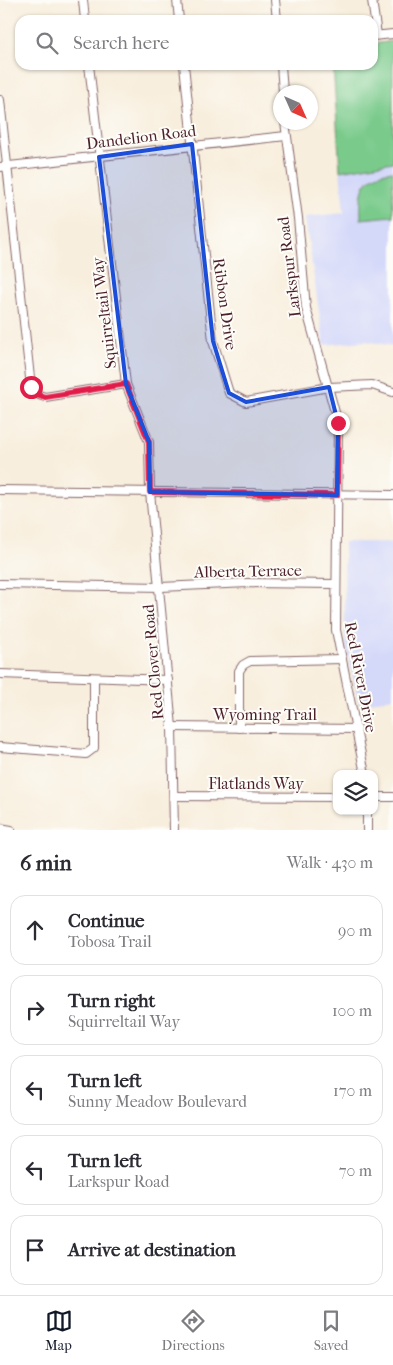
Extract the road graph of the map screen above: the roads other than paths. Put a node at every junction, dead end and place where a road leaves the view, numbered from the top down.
1 (83, 0) edge
2 (177, 0) edge
3 (275, 0) edge
4 (372, 0) edge
5 (84, 15) edge
6 (178, 15) edge
7 (276, 15) edge
8 (373, 15) edge
9 (393, 34) edge
10 (378, 36) edge
11 (90, 70) edge
12 (185, 70) edge
13 (281, 70) edge
14 (282, 85) edge
15 (0, 100) edge
16 (286, 130) edge
17 (286, 136) junction
18 (192, 144) junction
19 (99, 157) junction
20 (4, 166) edge
21 (126, 384) junction
22 (329, 387) junction
23 (393, 392) edge
24 (0, 490) edge
25 (150, 492) junction
26 (337, 495) junction
27 (393, 495) edge
28 (0, 584) edge
29 (335, 584) junction
30 (161, 587) junction
31 (342, 659) junction
32 (0, 674) edge
33 (94, 678) junction
34 (168, 680) junction
35 (172, 728) junction
36 (239, 728) junction
37 (357, 729) junction
38 (0, 747) edge
39 (364, 770) edge
40 (175, 796) junction
41 (333, 797) edge
42 (378, 797) edge
43 (393, 797) edge
44 (367, 815) edge
45 (0, 828) edge
46 (12, 830) edge
47 (174, 830) edge
48 (367, 830) edge

1 - 5 street
2 - 6 street
3 - 7 street
4 - 8 street
9 - 10 street
11 - 19 street, Squirreltail Way
12 - 18 street, Ribbon Drive
13 - 14 street
15 - 20 street
16 - 17 street, Larkspur Road
17 - 18 street, Dandelion Road
17 - 22 street, Larkspur Road
18 - 19 street, Dandelion Road
18 - 22 street, Ribbon Drive
19 - 20 street, Dandelion Road
19 - 21 street, Squirreltail Way
20 - 21 street
21 - 25 street, Squirreltail Way
22 - 23 street, Ribbon Drive
22 - 26 street, Larkspur Road
24 - 25 street
25 - 26 street
25 - 30 street, Red Clover Road
26 - 27 street
26 - 29 street, Red River Drive
28 - 30 street, Alberta Terrace
29 - 30 street, Alberta Terrace
29 - 31 street, Red River Drive
30 - 34 street, Red Clover Road
31 - 36 street
31 - 37 street, Red River Drive
32 - 33 street
33 - 34 street
33 - 38 street
34 - 35 street, Red Clover Road
35 - 36 street, Wyoming Trail
35 - 40 street, Red Clover Road
36 - 37 street, Wyoming Trail
37 - 39 street, Red River Drive
40 - 41 street, Flatlands Way
40 - 47 street, Red Clover Road
42 - 43 street
44 - 48 street
45 - 46 street

